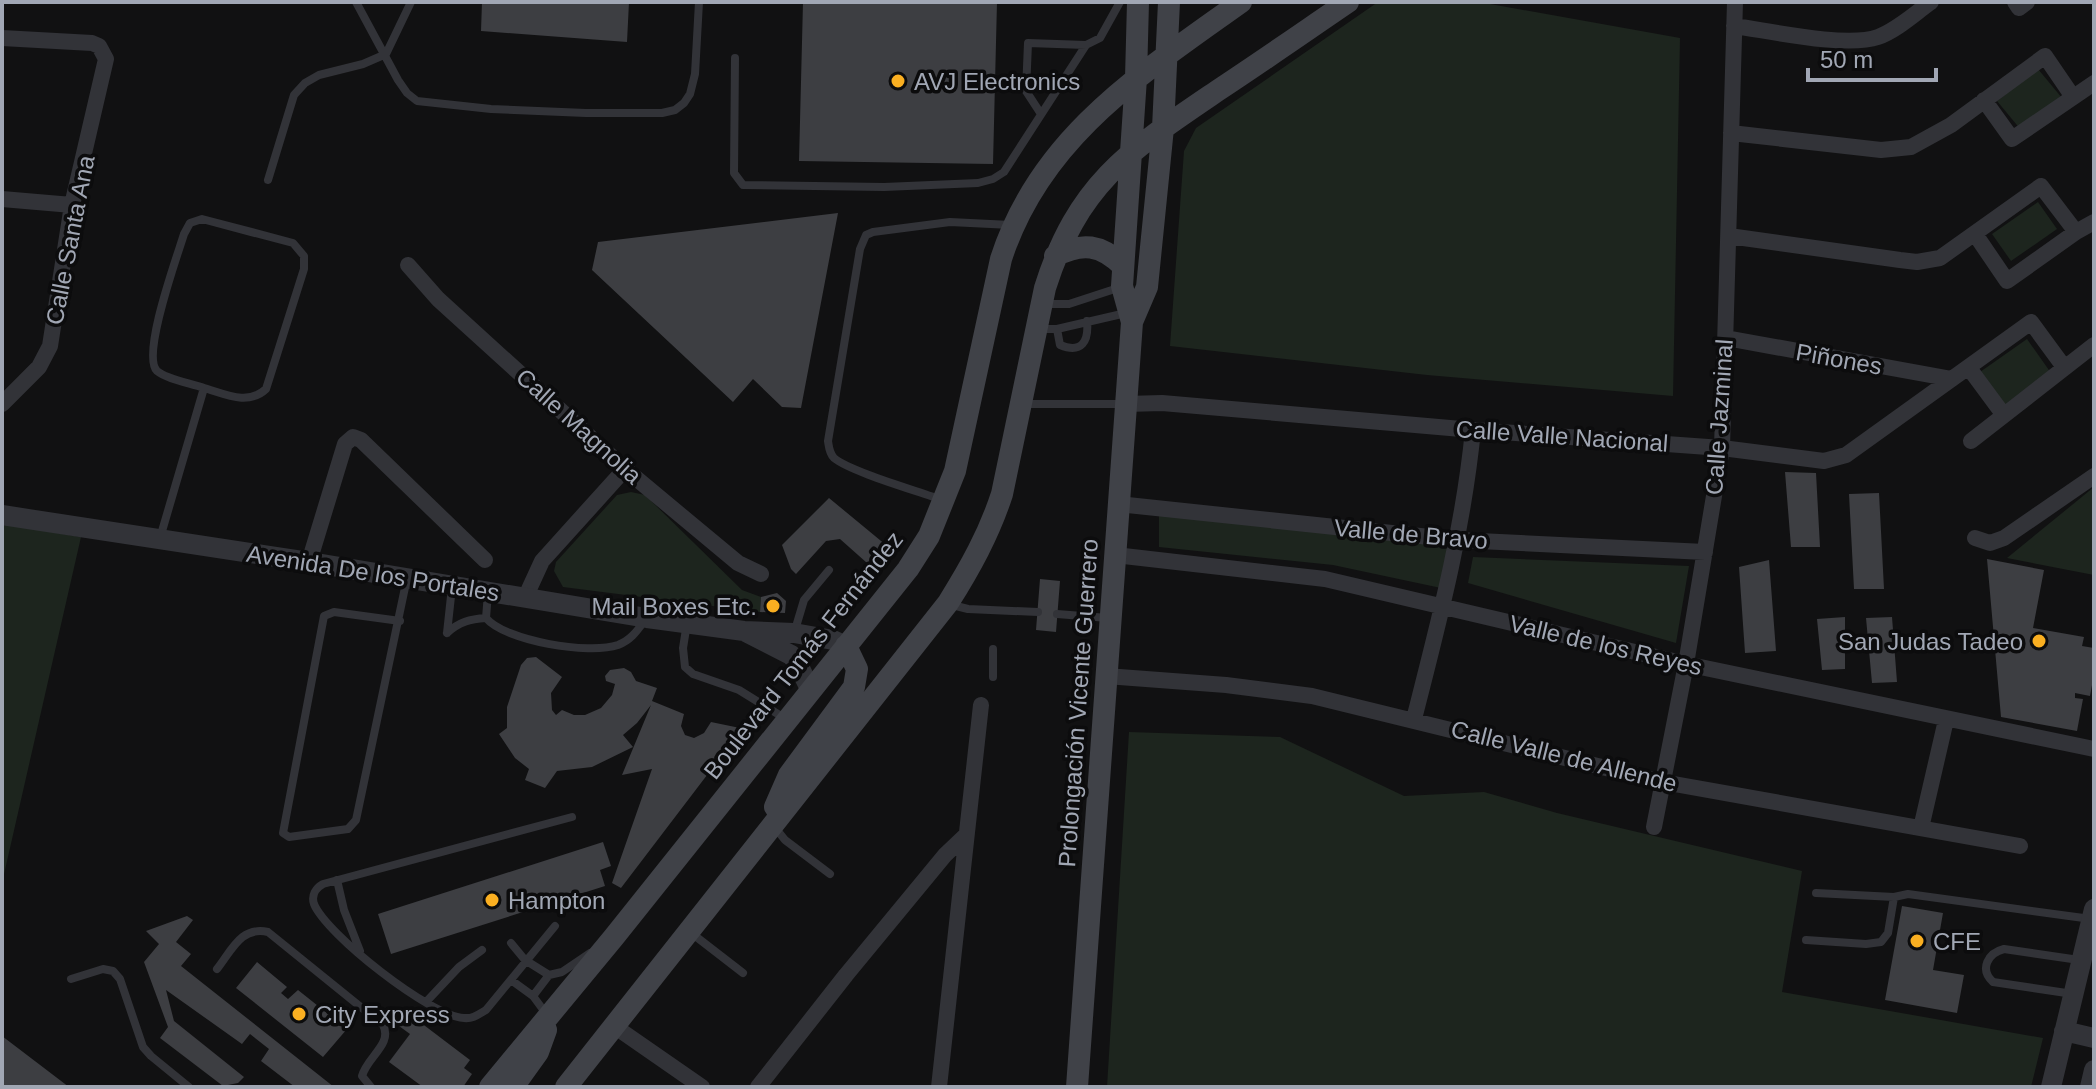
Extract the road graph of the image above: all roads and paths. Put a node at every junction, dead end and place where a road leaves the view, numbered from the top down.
1 (356, 2) edge
2 (411, 2) edge
3 (699, 2) edge
4 (1120, 2) edge
5 (1138, 2) edge
6 (1169, 2) edge
7 (1241, 2) edge
8 (1348, 2) edge
9 (1735, 2) edge
10 (1931, 2) edge
11 (1734, 26) junction
12 (2, 38) edge
13 (1086, 45) junction
14 (386, 54) junction
15 (1166, 56) junction
16 (735, 58) dead end
17 (1136, 78) junction
18 (2094, 83) edge
19 (2073, 97) junction
20 (1984, 100) junction
21 (1041, 114) junction
22 (1163, 128) junction
23 (1731, 133) junction
24 (1131, 151) junction
25 (268, 180) dead end
26 (2, 199) edge
27 (72, 205) junction
28 (2094, 222) edge
29 (1012, 225) junction
30 (2076, 232) junction
31 (1975, 234) junction
32 (1729, 236) junction
33 (1055, 256) junction
34 (408, 265) dead end
35 (1122, 276) junction
36 (1041, 304) junction
37 (1129, 318) junction
38 (1087, 321) junction
39 (1046, 329) junction
40 (1726, 338) junction
41 (2094, 345) edge
42 (2064, 367) junction
43 (1969, 368) junction
44 (1952, 379) junction
45 (204, 388) junction
46 (2, 404) edge
47 (1022, 404) junction
48 (1126, 404) junction
49 (2003, 414) junction
50 (1473, 430) junction
51 (1971, 441) dead end
52 (1722, 448) junction
53 (625, 469) junction
54 (2094, 476) edge
55 (945, 501) junction
56 (1118, 504) junction
57 (2, 515) edge
58 (1975, 538) dead end
59 (159, 539) junction
60 (1458, 540) junction
61 (1705, 552) junction
62 (1115, 555) junction
63 (485, 560) dead end
64 (309, 562) junction
65 (829, 570) dead end
66 (761, 574) dead end
67 (407, 578) junction
68 (453, 586) junction
69 (488, 592) junction
70 (525, 598) junction
71 (948, 603) junction
72 (1443, 605) junction
73 (1038, 612) dead end
74 (1057, 614) dead end
75 (486, 618) junction
76 (647, 618) junction
77 (1110, 618) junction
78 (400, 621) junction
79 (688, 623) junction
80 (744, 631) junction
81 (794, 633) junction
82 (846, 646) junction
83 (993, 649) dead end
84 (1686, 664) junction
85 (1106, 676) junction
86 (993, 677) dead end
87 (810, 689) junction
88 (981, 705) dead end
89 (786, 719) junction
90 (1414, 719) junction
91 (1946, 720) junction
92 (2094, 749) edge
93 (1663, 782) junction
94 (572, 817) dead end
95 (771, 824) junction
96 (1654, 827) dead end
97 (1921, 828) junction
98 (965, 836) junction
99 (2020, 846) dead end
100 (830, 874) dead end
101 (337, 880) junction
102 (1816, 893) dead end
103 (1894, 897) junction
104 (2093, 914) edge
105 (555, 926) dead end
106 (690, 932) junction
107 (614, 937) junction
108 (1806, 940) dead end
109 (511, 943) dead end
110 (482, 950) dead end
111 (362, 954) junction
112 (525, 960) junction
113 (2081, 960) junction
114 (217, 969) dead end
115 (743, 973) dead end
116 (549, 975) junction
117 (71, 979) dead end
118 (511, 980) junction
119 (2073, 994) junction
120 (533, 996) junction
121 (426, 1002) junction
122 (548, 1017) junction
123 (614, 1026) junction
124 (2064, 1031) junction
125 (2094, 1038) edge
126 (2094, 1070) edge
127 (189, 1087) edge
128 (371, 1087) edge
129 (490, 1087) edge
130 (513, 1087) edge
131 (566, 1087) edge
132 (702, 1087) edge
133 (758, 1087) edge
134 (939, 1087) edge
135 (1077, 1087) edge
136 (2051, 1087) edge
137 (2090, 1087) edge

1 - 14 lane
2 - 14 lane
3 - 14 lane
4 - 13 lane
5 - 17 main road
6 - 15 main road
7 - 15 main road, Boulevard Tomás Fernández
8 - 22 main road
9 - 11 street, Calle Jazminal
10 - 11 street
11 - 23 street, Calle Jazminal
12 - 27 street, Calle Santa Ana
13 - 21 lane
13 - 21 lane
14 - 25 lane
15 - 17 main road, Boulevard Tomás Fernández
15 - 22 main road
16 - 21 lane
17 - 24 main road
17 - 29 main road, Boulevard Tomás Fernández
18 - 19 street
19 - 20 street
19 - 20 street
20 - 23 street
22 - 24 main road
22 - 37 main road
23 - 32 street, Calle Jazminal
24 - 33 main road
24 - 35 main road
26 - 27 street
27 - 46 street, Calle Santa Ana
28 - 30 street
29 - 55 main road, Boulevard Tomás Fernández
29 - 55 lane
30 - 31 street
30 - 31 street
31 - 32 street
32 - 40 street, Calle Jazminal
33 - 35 main road
33 - 36 main road
34 - 53 street, Calle Magnolia
35 - 36 lane
35 - 37 main road
36 - 39 main road
37 - 38 lane
37 - 48 main road, Prolongación Vicente Guerrero
38 - 39 lane
38 - 39 lane
39 - 47 main road
40 - 44 street, Piñones
40 - 52 street, Calle Jazminal
41 - 42 street
42 - 43 street, Calle Valle Nacional
42 - 49 street
43 - 44 street, Calle Valle Nacional
43 - 49 street
44 - 52 street, Calle Valle Nacional
45 - 45 lane
45 - 59 lane
47 - 48 lane
47 - 71 main road
48 - 50 street, Calle Valle Nacional
48 - 56 main road, Prolongación Vicente Guerrero
49 - 51 street
50 - 52 street, Calle Valle Nacional
50 - 60 street
52 - 61 street, Calle Jazminal
53 - 66 street, Calle Magnolia
53 - 70 street
54 - 58 street
55 - 82 main road, Boulevard Tomás Fernández
56 - 60 street, Valle de Bravo
56 - 62 main road, Prolongación Vicente Guerrero
57 - 59 street, Avenida De los Portales
59 - 64 street, Avenida De los Portales
60 - 61 street, Valle de Bravo
60 - 72 street
61 - 84 street, Calle Jazminal
62 - 72 street, Valle de los Reyes
62 - 77 main road, Prolongación Vicente Guerrero
63 - 64 street
64 - 67 street, Avenida De los Portales
65 - 81 lane
67 - 68 street, Avenida De los Portales
67 - 78 lane
68 - 69 street, Avenida De los Portales
68 - 75 lane
69 - 70 street, Avenida De los Portales
69 - 75 lane
70 - 76 street, Avenida De los Portales
71 - 73 lane
71 - 95 main road
72 - 84 street, Valle de los Reyes
72 - 90 street
74 - 77 lane
75 - 76 lane
76 - 79 street, Avenida De los Portales
77 - 85 main road, Prolongación Vicente Guerrero
78 - 78 lane
79 - 80 street, Avenida De los Portales
79 - 89 lane
80 - 81 street, Avenida De los Portales
80 - 87 street, Avenida De los Portales
81 - 82 street, Avenida De los Portales
82 - 87 main road, Boulevard Tomás Fernández
82 - 95 main road
83 - 86 lane
84 - 91 street, Valle de los Reyes
84 - 93 street, Calle Jazminal
85 - 90 street, Calle Valle de Allende
85 - 135 main road, Prolongación Vicente Guerrero
87 - 89 main road, Boulevard Tomás Fernández
88 - 98 street
89 - 107 main road, Boulevard Tomás Fernández
90 - 93 street, Calle Valle de Allende
91 - 92 street, Valle de los Reyes
91 - 97 street
93 - 96 street, Calle Jazminal
93 - 97 street, Calle Valle de Allende
94 - 101 lane
95 - 100 lane
95 - 106 main road
97 - 99 street, Calle Valle de Allende
98 - 133 street
98 - 134 street
101 - 111 lane
101 - 111 lane
102 - 103 lane
103 - 104 lane
103 - 108 lane
104 - 113 street
105 - 112 lane
106 - 115 lane
106 - 123 main road
107 - 116 lane
107 - 122 main road, Boulevard Tomás Fernández
109 - 112 lane
110 - 121 lane
111 - 121 lane
112 - 116 lane
112 - 118 lane
113 - 119 street
113 - 119 lane
114 - 128 lane
116 - 120 lane
117 - 127 lane
118 - 120 lane
118 - 121 lane
119 - 124 street
120 - 122 lane
122 - 129 main road, Boulevard Tomás Fernández
122 - 130 main road
123 - 131 main road
123 - 132 street
124 - 125 street
124 - 136 street
126 - 137 street

